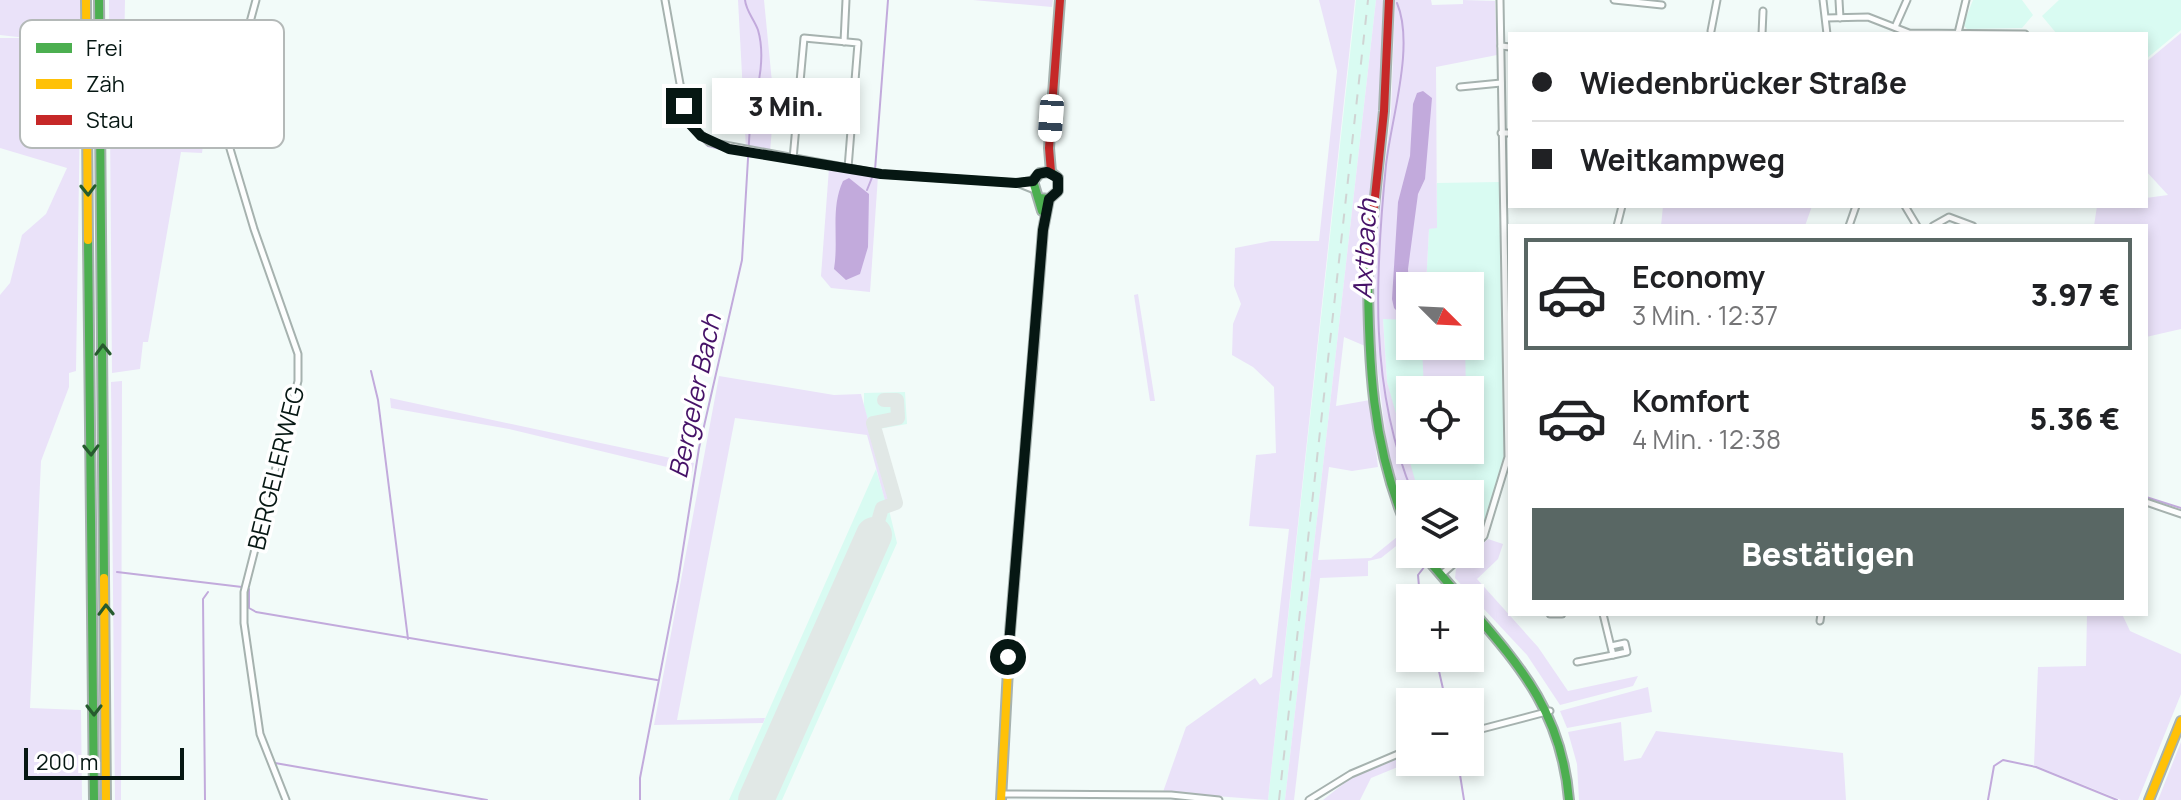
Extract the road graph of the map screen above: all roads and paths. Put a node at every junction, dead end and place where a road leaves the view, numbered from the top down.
1 (86, 0) edge
2 (99, 0) edge
3 (256, 0) edge
4 (665, 0) edge
5 (846, 0) edge
6 (1060, 0) edge
7 (1389, 0) edge
8 (1500, 0) edge
9 (1614, 0) edge
10 (1717, 0) edge
11 (1823, 0) edge
12 (1839, 0) edge
13 (1907, 0) edge
14 (1966, 0) edge
15 (1662, 5) dead end
16 (1763, 11) dead end
17 (1826, 18) junction
18 (1840, 18) junction
19 (86, 20) edge
20 (99, 20) edge
21 (251, 20) edge
22 (1895, 27) junction
23 (1711, 31) dead end
24 (1762, 32) edge
25 (1827, 32) edge
26 (1907, 32) edge
27 (1958, 32) edge
28 (844, 42) junction
29 (1501, 46) junction
30 (1508, 47) edge
31 (1501, 83) junction
32 (1460, 87) dead end
33 (1501, 133) junction
34 (1508, 133) edge
35 (87, 148) edge
36 (100, 148) edge
37 (231, 148) edge
38 (793, 159) junction
39 (848, 168) junction
40 (1047, 172) junction
41 (1032, 185) junction
42 (1044, 198) junction
43 (1937, 224) edge
44 (1968, 224) edge
45 (1508, 326) edge
46 (1396, 503) edge
47 (2148, 503) edge
48 (2181, 514) edge
49 (1484, 536) edge
50 (1435, 568) edge
51 (1449, 568) edge
52 (1441, 575) junction
53 (1449, 584) edge
54 (1604, 616) edge
55 (1484, 625) edge
56 (1611, 646) junction
57 (1613, 655) junction
58 (1577, 662) dead end
59 (1550, 711) junction
60 (2181, 721) edge
61 (1484, 728) edge
62 (1396, 755) edge
63 (1001, 797) edge
64 (94, 800) edge
65 (106, 800) edge
66 (286, 800) edge
67 (1219, 800) edge
68 (1309, 800) edge
69 (1569, 800) edge
70 (2149, 800) edge

1 -> 19 main road
20 -> 2 main road
3 - 21 street, BERGELERWEG
4 - 38 street
5 - 28 street
6 - 40 main road
7 - 46 main road
8 - 29 street
9 - 15 street
10 - 23 street
11 - 17 street
12 - 18 street
13 - 22 street
14 - 27 street
16 - 24 street
17 - 18 street
17 - 25 street
18 - 22 street
22 - 26 street
28 - 38 street
28 - 39 street
29 - 30 street
29 - 31 street
31 - 32 street
31 - 33 street
33 - 34 street
33 - 45 street
35 -> 64 main road
65 -> 36 main road
37 - 66 street, BERGELERWEG
38 - 39 street
39 - 41 street
40 - 41 main road
40 - 42 main road
41 - 42 main road
42 - 63 main road
43 - 44 street
45 - 49 street
47 - 48 street
50 - 52 main road
51 - 52 street
52 - 53 main road
54 - 56 street
55 - 59 main road
56 - 57 street
56 - 57 street
57 - 58 street
59 - 61 street
59 - 69 main road
60 - 70 main road
62 - 68 street
63 - 67 street

